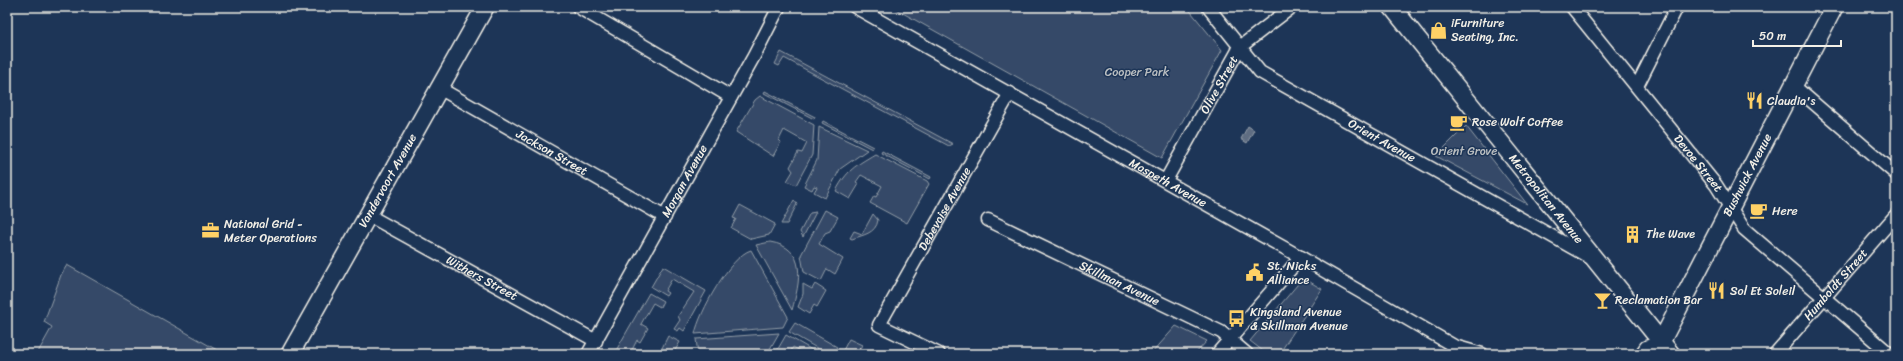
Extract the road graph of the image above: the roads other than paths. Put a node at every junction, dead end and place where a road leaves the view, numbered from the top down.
1 (485, 7) edge
2 (578, 7) edge
3 (779, 7) edge
4 (855, 7) edge
5 (1208, 7) edge
6 (1292, 7) edge
7 (1392, 7) edge
8 (1572, 7) edge
9 (1677, 7) edge
10 (1834, 7) edge
11 (1240, 47) junction
12 (1637, 86) junction
13 (1794, 86) junction
14 (439, 88) junction
15 (1010, 93) junction
16 (731, 98) junction
17 (1896, 174) edge
18 (1166, 180) junction
19 (1731, 208) junction
20 (368, 214) junction
21 (1896, 215) edge
22 (665, 217) junction
23 (988, 220) dead end
24 (1301, 257) junction
25 (1595, 260) junction
26 (1825, 297) junction
27 (1230, 340) junction
28 (596, 341) junction
29 (1454, 346) junction
30 (1664, 350) edge
31 (290, 354) edge
32 (588, 354) edge
33 (939, 354) edge
34 (1217, 354) edge
35 (1247, 354) edge
36 (1463, 354) edge
37 (1482, 354) edge
38 (1641, 354) edge
39 (1775, 354) edge
40 (1890, 354) edge

1 - 14 main road, Vandervoort Avenue
2 - 16 street
3 - 16 street, Morgan Avenue
4 - 15 street, Maspeth Avenue
5 - 11 street, Orient Avenue
6 - 11 street, Olive Street
7 - 25 main road, Metropolitan Avenue
8 - 12 street, Devoe Street
9 - 12 street
10 - 13 main road, Bushwick Avenue
11 - 18 street, Olive Street
11 - 25 street, Orient Avenue
12 - 19 street, Devoe Street
13 - 17 street
13 - 19 main road, Bushwick Avenue
14 - 20 main road, Vandervoort Avenue
14 - 22 street, Jackson Street
15 - 18 street, Maspeth Avenue
15 - 33 street, Debevoise Avenue
16 - 22 street, Morgan Avenue
18 - 24 street, Maspeth Avenue
19 - 26 street, Devoe Street
19 - 30 main road, Bushwick Avenue
20 - 28 street, Withers Street
20 - 31 main road, Vandervoort Avenue
21 - 26 street, Humboldt Street
22 - 28 street, Morgan Avenue
23 - 27 street, Skillman Avenue
24 - 27 street
24 - 29 street, Maspeth Avenue
25 - 30 main road, Metropolitan Avenue
26 - 39 street, Humboldt Street
26 - 40 street, Devoe Street
27 - 34 street
27 - 35 street, Skillman Avenue
28 - 32 street, Morgan Avenue
29 - 36 street
29 - 37 street, Maspeth Avenue
30 - 38 street

